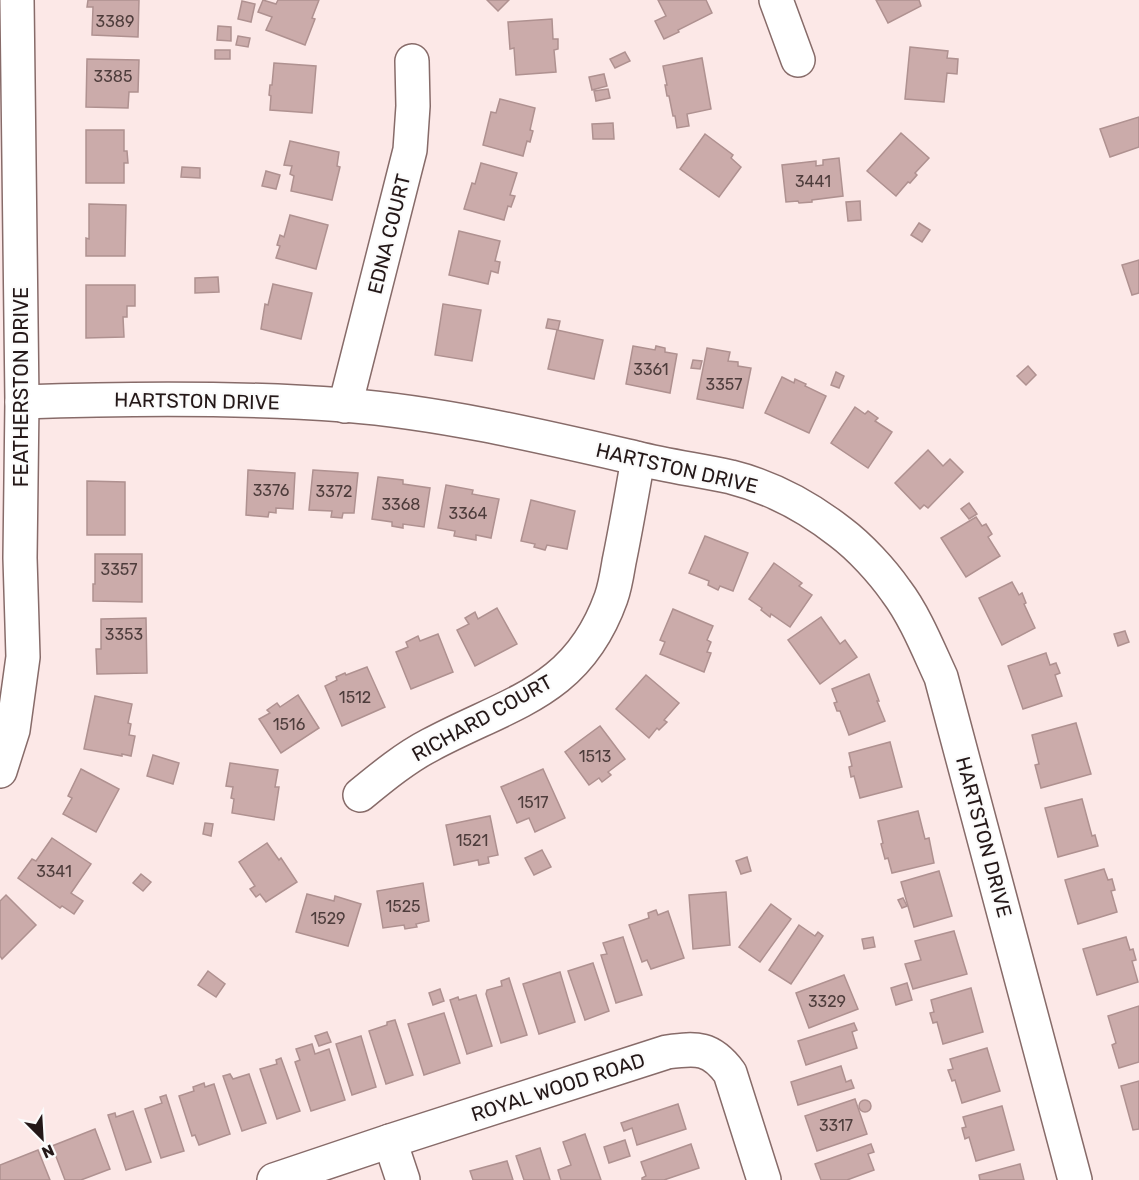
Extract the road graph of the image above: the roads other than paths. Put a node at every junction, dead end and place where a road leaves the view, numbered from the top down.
1 (17, 0) edge
2 (776, 0) edge
3 (798, 60) dead end
4 (412, 61) dead end
5 (22, 402) junction
6 (345, 406) junction
7 (638, 459) junction
8 (0, 771) edge
9 (360, 795) dead end
10 (390, 1141) junction
11 (274, 1180) edge
12 (403, 1180) edge
13 (764, 1180) edge
14 (1076, 1180) edge

1 - 5 street, FEATHERSTON DRIVE
2 - 3 street
4 - 6 street, EDNA COURT
5 - 6 street, HARTSTON DRIVE
5 - 8 street, FEATHERSTON DRIVE
6 - 7 street, HARTSTON DRIVE
7 - 9 street, RICHARD COURT
7 - 14 street, HARTSTON DRIVE
10 - 11 street, ROYAL WOOD ROAD
10 - 12 street
10 - 13 street, ROYAL WOOD ROAD

